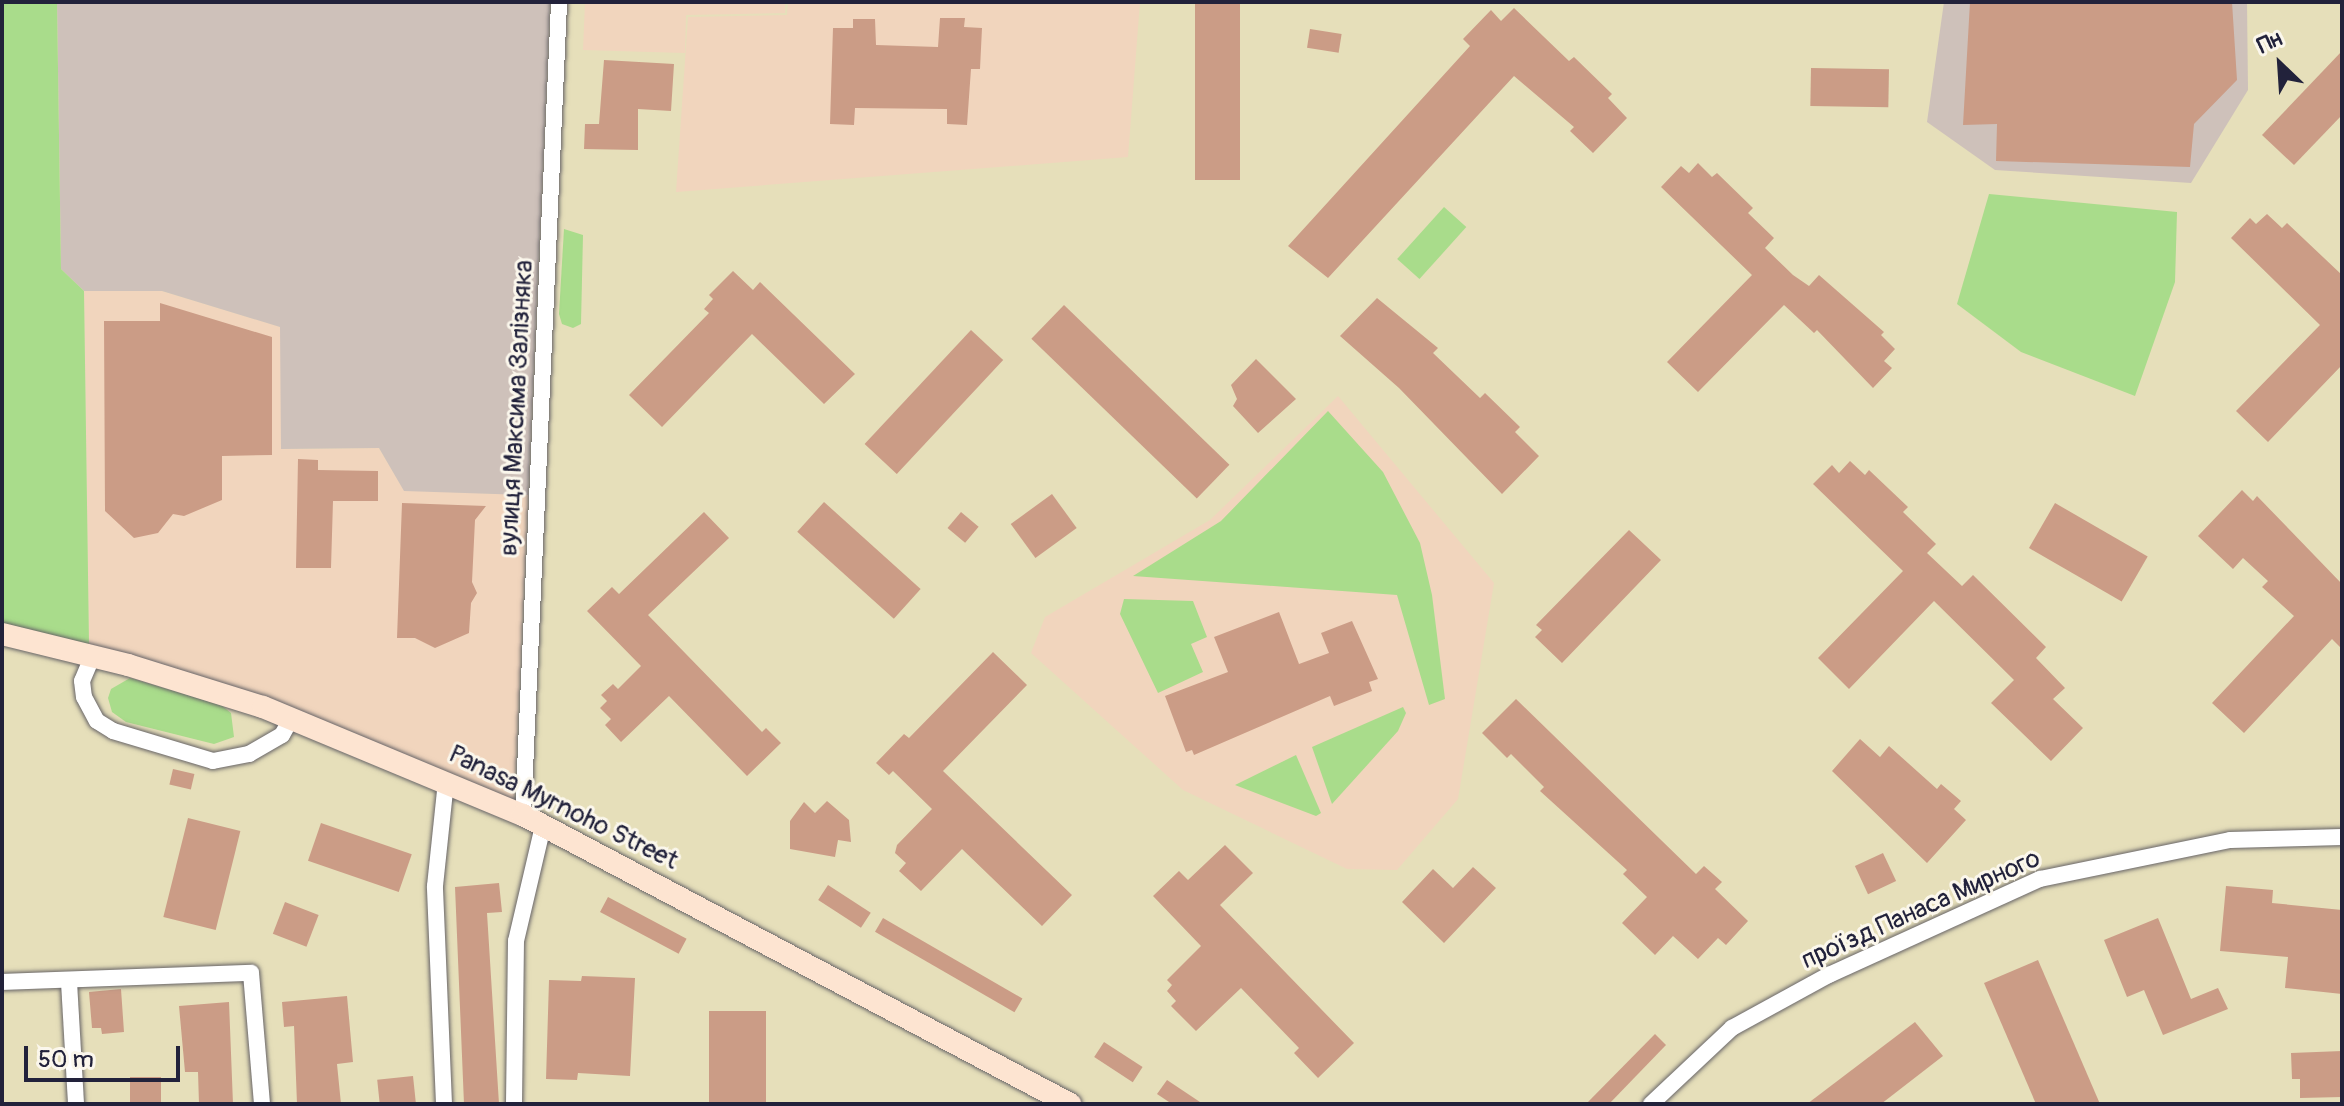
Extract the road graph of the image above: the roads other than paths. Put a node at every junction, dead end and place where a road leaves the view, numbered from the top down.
1 (559, 2) edge
2 (2, 634) edge
3 (93, 655) junction
4 (291, 719) junction
5 (446, 782) junction
6 (523, 815) junction
7 (543, 826) junction
8 (2342, 837) edge
9 (2, 982) edge
10 (69, 982) junction
11 (76, 1104) edge
12 (262, 1104) edge
13 (444, 1104) edge
14 (514, 1104) edge
15 (1070, 1104) edge
16 (1651, 1104) edge

1 - 6 street, вулиця Максима Залізняка
2 - 3 main road, Panasa Myrnoho Street
3 - 4 main road, Panasa Myrnoho Street
3 - 4 street
4 - 5 main road, Panasa Myrnoho Street
5 - 6 main road, Panasa Myrnoho Street
5 - 13 street
6 - 7 main road, Panasa Myrnoho Street
7 - 14 street
7 - 15 main road, Panasa Myrnoho Street
8 - 16 street, проїзд Панаса Мирного
9 - 10 street
10 - 11 street
10 - 12 street

